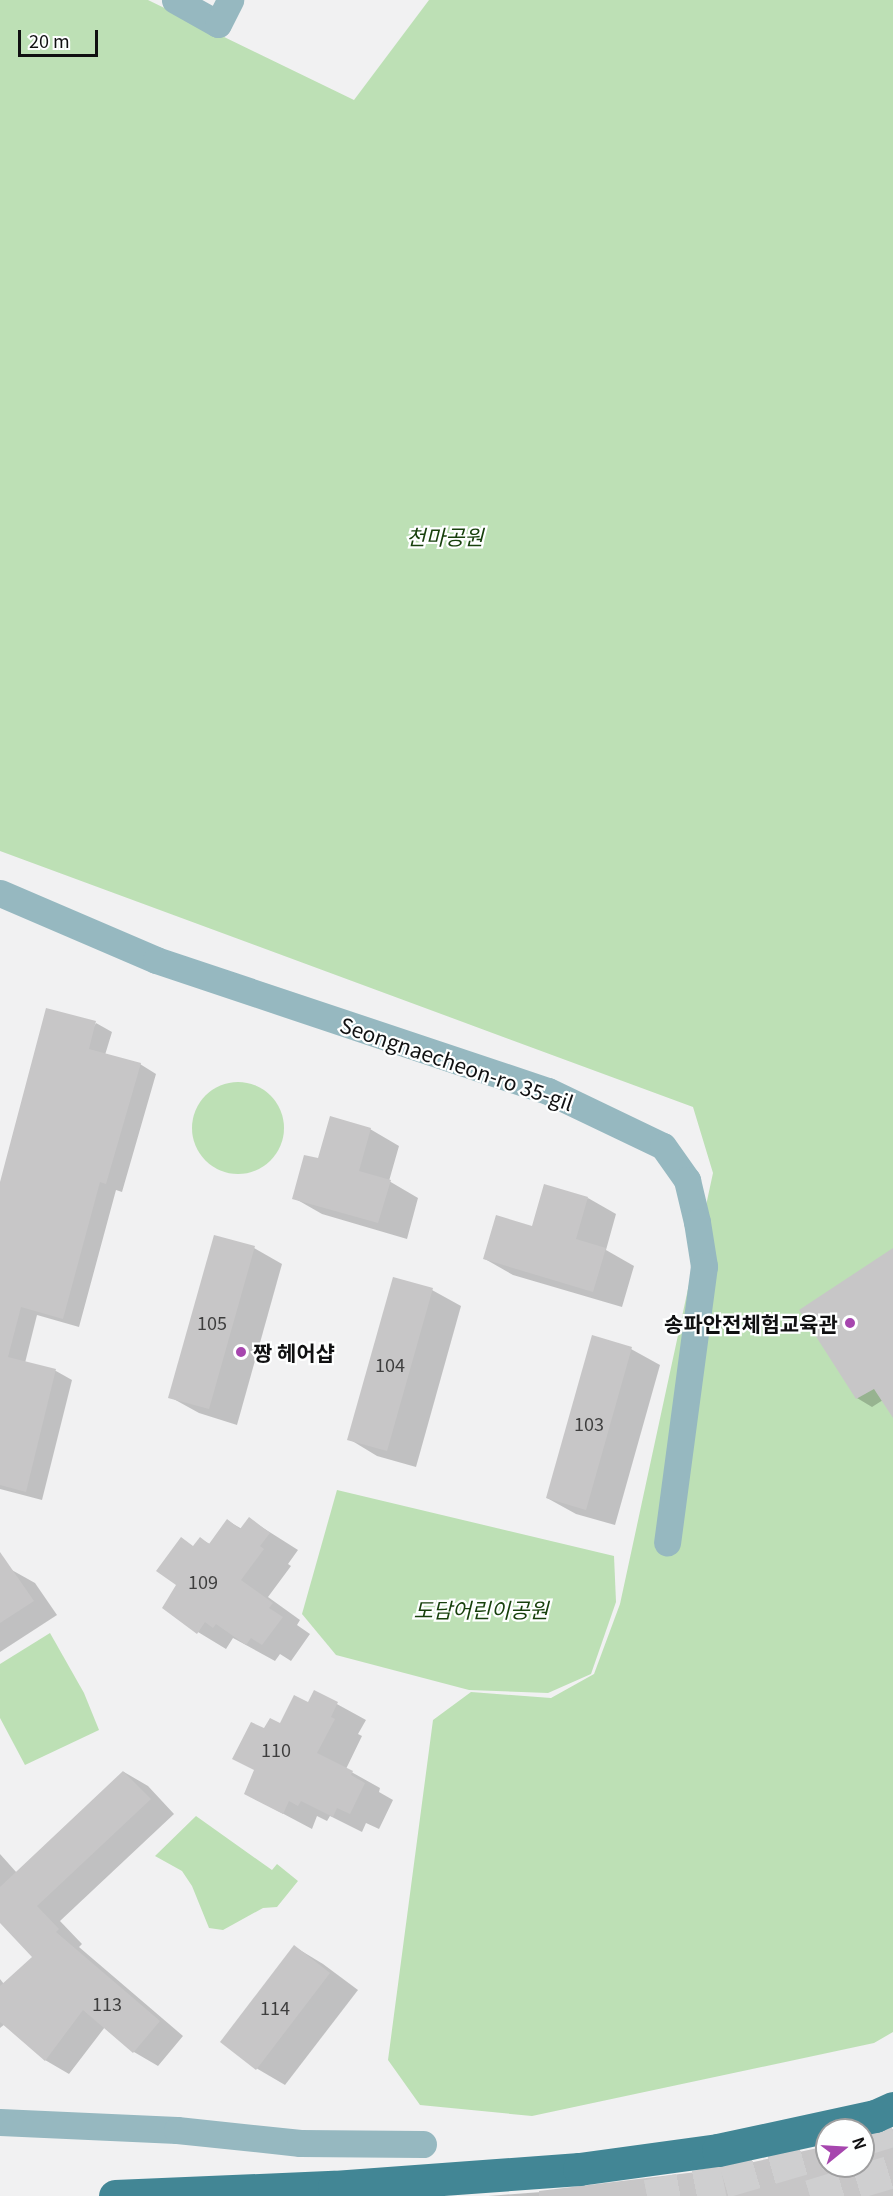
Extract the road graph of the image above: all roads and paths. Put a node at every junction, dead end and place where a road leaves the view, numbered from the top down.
1 (175, 0) edge
2 (230, 0) edge
3 (0, 893) edge
4 (667, 1543) dead end
5 (893, 2108) edge
6 (0, 2122) edge
7 (423, 2144) dead end
8 (115, 2196) edge

1 - 2 street
3 - 4 street, Seongnaecheon-ro 35-gil
5 - 8 main road
6 - 7 street

